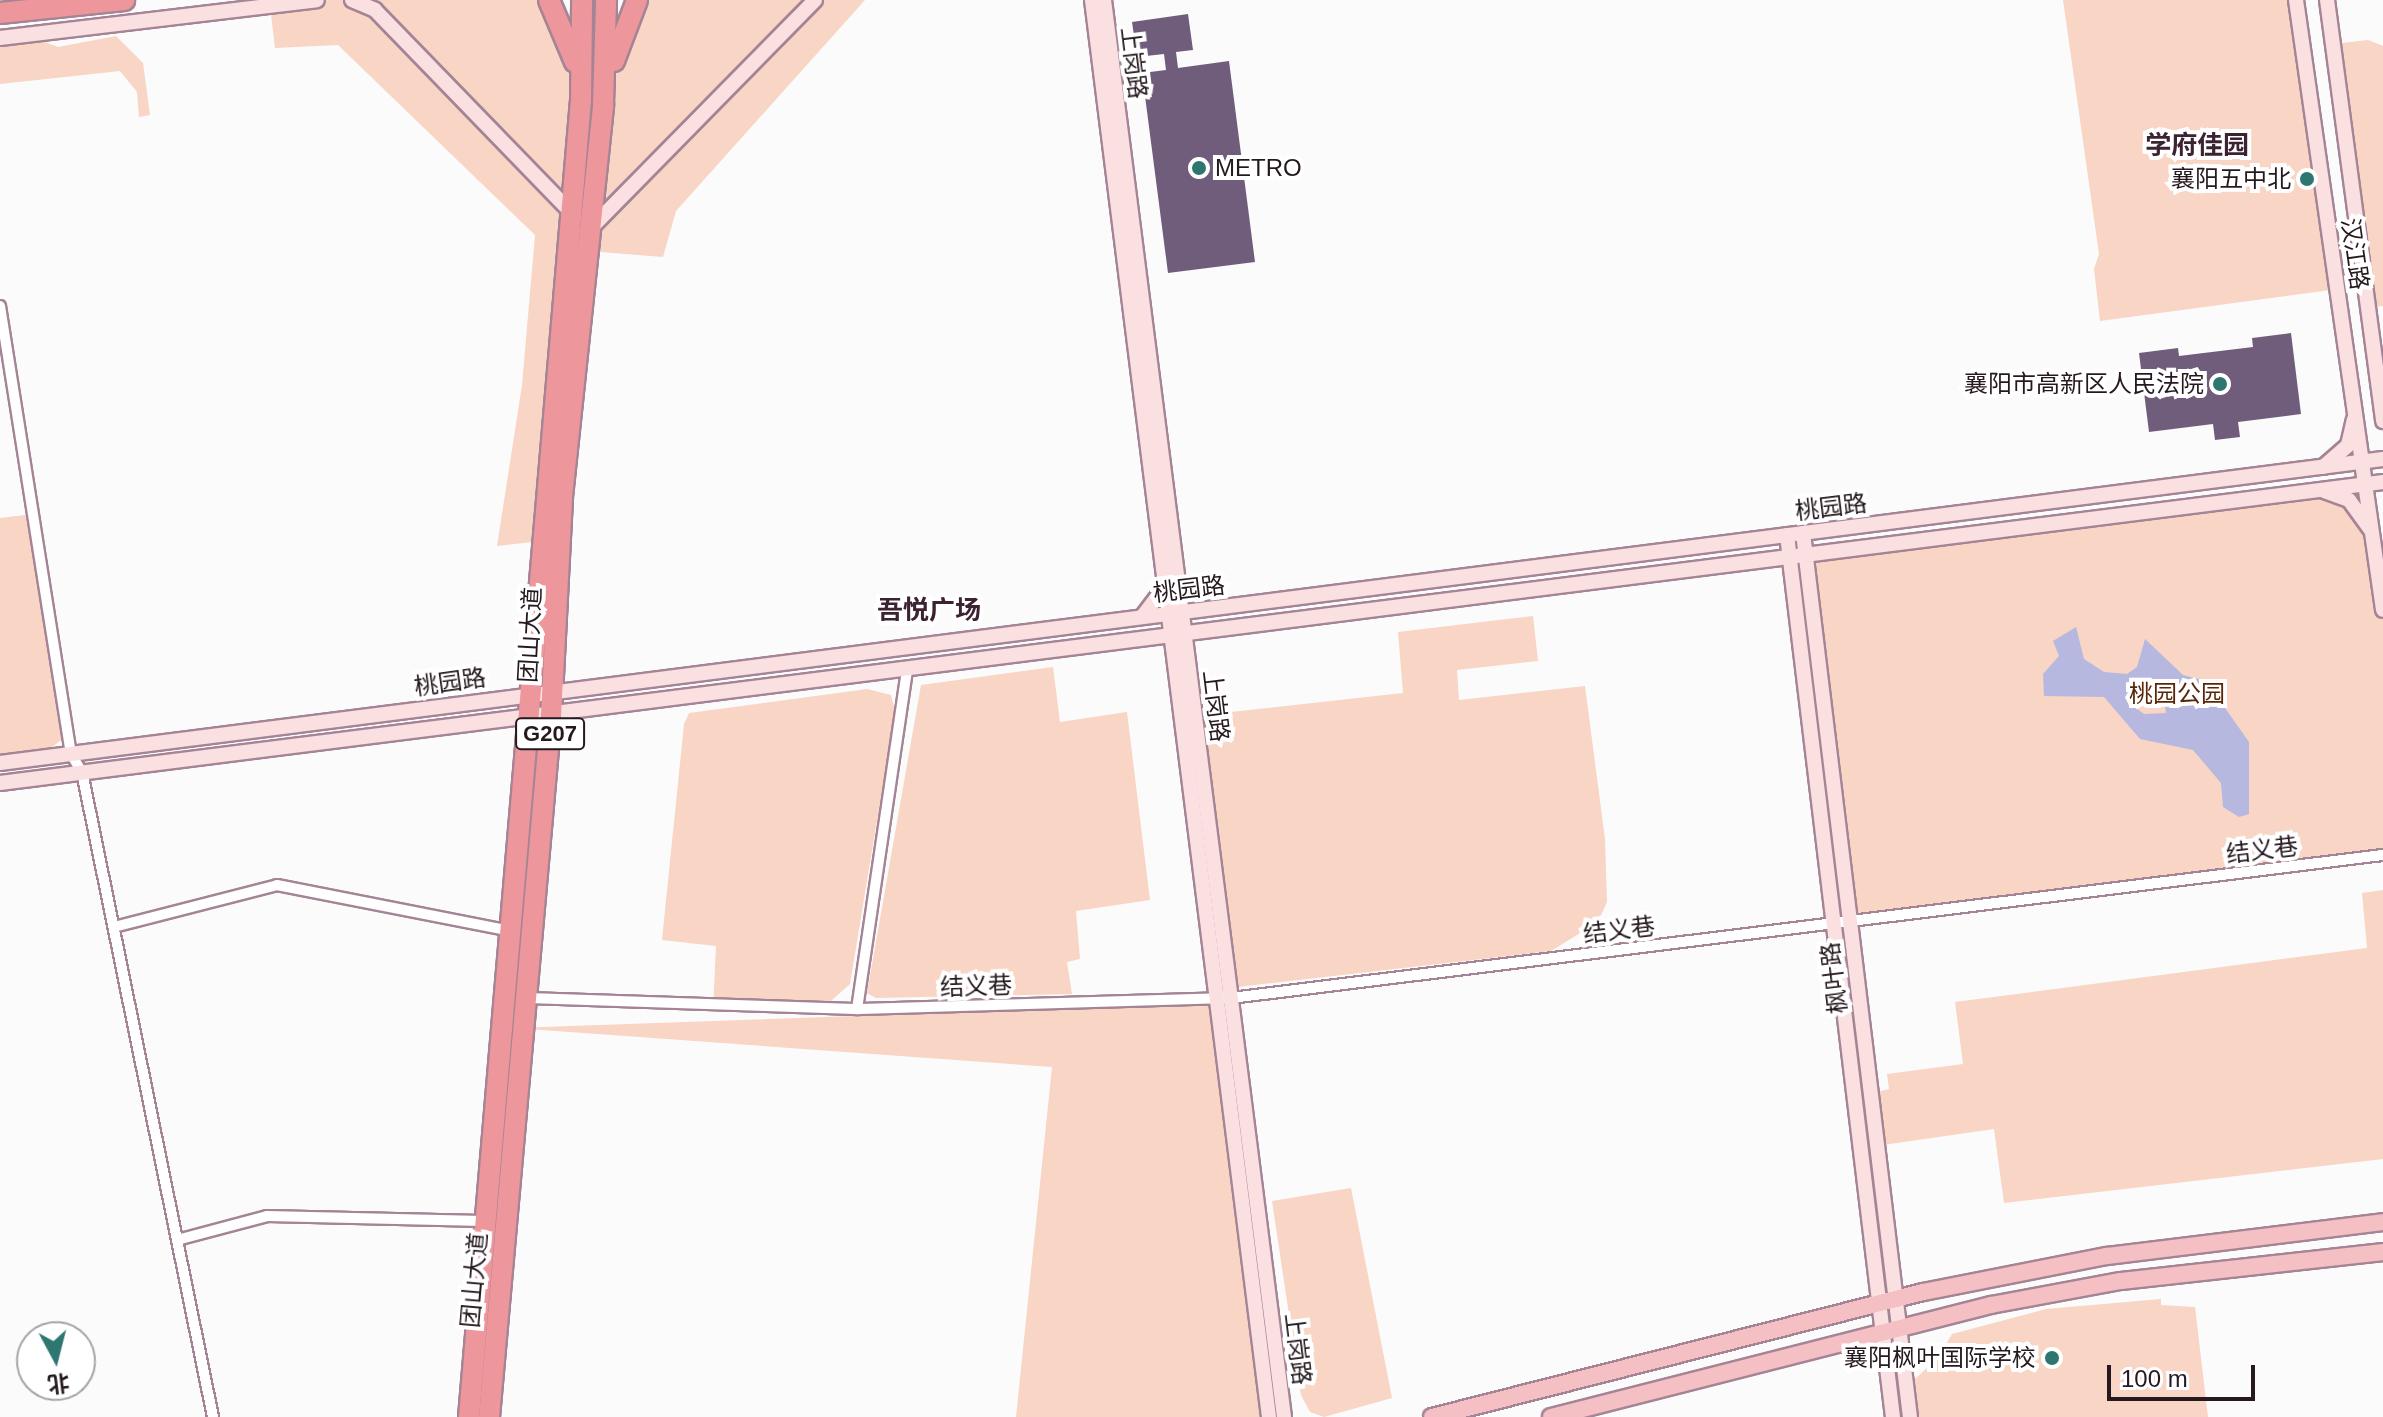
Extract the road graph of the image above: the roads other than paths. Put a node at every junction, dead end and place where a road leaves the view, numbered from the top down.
1 (124, 0) edge
2 (317, 0) edge
3 (352, 0) edge
4 (549, 0) edge
5 (582, 0) edge
6 (606, 0) edge
7 (637, 0) edge
8 (815, 0) edge
9 (1092, 0) edge
10 (1104, 0) edge
11 (2296, 0) edge
12 (2327, 0) edge
13 (0, 13) edge
14 (0, 38) edge
15 (603, 104) junction
16 (580, 108) junction
17 (572, 213) junction
18 (590, 229) junction
19 (0, 306) edge
20 (2356, 412) junction
21 (2382, 414) edge
22 (2383, 459) edge
23 (2363, 462) junction
24 (2323, 467) junction
25 (2383, 482) edge
26 (2367, 484) junction
27 (2320, 490) junction
28 (2373, 532) junction
29 (1803, 533) junction
30 (1787, 535) junction
31 (1797, 557) junction
32 (1172, 587) junction
33 (1206, 609) junction
34 (2383, 610) edge
35 (1175, 613) junction
36 (1142, 617) junction
37 (1208, 631) junction
38 (1178, 635) junction
39 (1148, 639) junction
40 (1181, 660) junction
41 (907, 670) junction
42 (553, 690) junction
43 (531, 693) junction
44 (551, 716) junction
45 (529, 718) junction
46 (71, 754) junction
47 (0, 763) edge
48 (82, 772) junction
49 (0, 783) edge
50 (2383, 855) edge
51 (1849, 921) junction
52 (1834, 923) junction
53 (114, 927) junction
54 (513, 932) junction
55 (526, 998) junction
56 (1224, 999) junction
57 (857, 1009) junction
58 (483, 1221) junction
59 (2383, 1222) edge
60 (177, 1240) junction
61 (2383, 1252) edge
62 (1887, 1301) junction
63 (1891, 1332) junction
64 (1283, 1410) edge
65 (213, 1417) edge
66 (469, 1417) edge
67 (489, 1417) edge
68 (1269, 1417) edge
69 (1292, 1417) edge
70 (1432, 1417) edge
71 (1551, 1417) edge
72 (1893, 1417) edge
73 (1910, 1417) edge

1 - 13 highway
2 - 14 main road
3 - 17 main road
4 - 16 highway
5 - 16 highway, 团山大道 / G207
6 - 15 highway, 团山大道 / G207
7 - 15 highway
8 - 18 main road
9 - 32 main road, 上岗路
10 - 32 main road, 上岗路
11 - 20 main road, 汉江路
12 - 21 main road, 汉江路
15 - 18 highway, 团山大道 / G207
16 - 17 highway, 团山大道 / G207
17 - 43 highway, 团山大道 / G207
18 - 42 highway, 团山大道 / G207
19 - 46 street
20 - 23 main road, 汉江路
20 - 24 main road
22 - 23 main road, 桃园路
23 - 24 main road, 桃园路
23 - 26 main road, 汉江路
24 - 29 main road, 桃园路
25 - 26 main road, 桃园路
26 - 27 main road, 桃园路
26 - 28 main road, 汉江路
27 - 28 main road
27 - 31 main road, 桃园路
28 - 34 main road, 汉江路
29 - 30 main road, 桃园路
29 - 31 main road, 枫叶路
30 - 31 main road, 枫叶路
30 - 33 main road, 桃园路
31 - 37 main road, 桃园路
31 - 51 main road, 枫叶路
31 - 52 main road, 枫叶路
32 - 33 main road
32 - 35 main road, 上岗路
32 - 36 main road
33 - 35 main road, 桃园路
35 - 36 main road, 桃园路
35 - 38 main road, 上岗路
36 - 42 main road, 桃园路
37 - 38 main road, 桃园路
37 - 40 main road
38 - 39 main road, 桃园路
38 - 40 main road, 上岗路
39 - 40 main road
39 - 41 main road, 桃园路
40 - 56 main road, 上岗路
41 - 44 main road, 桃园路
41 - 57 street
42 - 43 main road, 桃园路
42 - 44 highway, 团山大道 / G207
43 - 45 highway, 团山大道 / G207
43 - 46 main road, 桃园路
44 - 45 main road, 桃园路
44 - 55 highway, 团山大道 / G207
45 - 48 main road, 桃园路
45 - 54 highway, 团山大道 / G207
46 - 47 main road, 桃园路
46 - 48 street
48 - 49 main road, 桃园路
48 - 53 street
50 - 51 street, 结义巷
51 - 52 street, 结义巷
51 - 62 main road, 枫叶路
52 - 56 street, 结义巷
52 - 62 main road, 枫叶路
53 - 54 street
53 - 60 street
54 - 58 highway, 团山大道 / G207
55 - 57 street, 结义巷
55 - 67 highway, 团山大道 / G207
56 - 57 street, 结义巷
56 - 64 main road, 上岗路
56 - 68 main road, 上岗路
58 - 60 street
58 - 66 highway, 团山大道 / G207
59 - 62 main road
60 - 65 street
61 - 63 main road
62 - 63 main road, 枫叶路
62 - 70 main road
63 - 71 main road
63 - 72 main road, 枫叶路
63 - 73 main road, 枫叶路
64 - 69 main road

